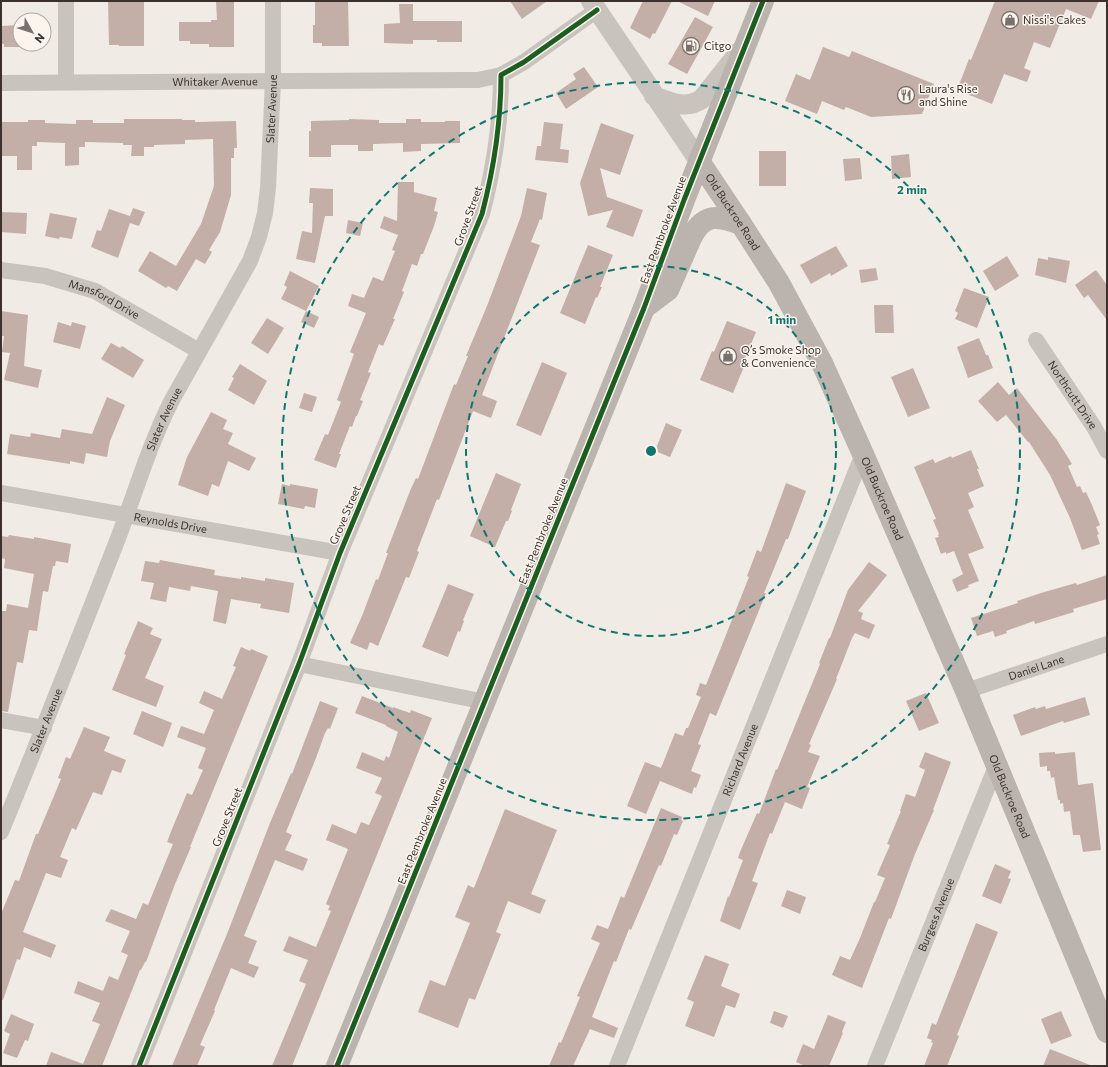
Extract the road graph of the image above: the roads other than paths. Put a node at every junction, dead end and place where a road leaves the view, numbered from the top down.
1 (66, 1) edge
2 (273, 1) edge
3 (763, 1) edge
4 (594, 6) edge
5 (746, 44) junction
6 (501, 75) junction
7 (66, 82) junction
8 (272, 82) junction
9 (1, 83) edge
10 (654, 96) junction
11 (699, 162) junction
12 (741, 224) junction
13 (1, 270) edge
14 (644, 308) junction
15 (1036, 340) dead end
16 (199, 351) junction
17 (1107, 451) edge
18 (863, 454) junction
19 (1, 493) edge
20 (127, 516) junction
21 (340, 553) junction
22 (1107, 644) edge
23 (299, 664) junction
24 (966, 691) junction
25 (485, 702) junction
26 (1, 720) edge
27 (44, 728) junction
28 (997, 764) junction
29 (1, 832) edge
30 (1107, 1032) edge
31 (139, 1066) edge
32 (337, 1066) edge
33 (617, 1066) edge
34 (875, 1066) edge

1 - 7 street
2 - 8 street, Slater Avenue
3 - 5 main road, East Pembroke Avenue
4 - 6 street
4 - 10 street, Old Buckroe Road
5 - 10 street
5 - 11 main road, East Pembroke Avenue
6 - 8 street, Whitaker Avenue
6 - 21 street, Grove Street
7 - 8 street, Whitaker Avenue
7 - 9 street, Whitaker Avenue
8 - 16 street, Slater Avenue
10 - 11 street, Old Buckroe Road
11 - 12 main road, Old Buckroe Road
11 - 14 main road, East Pembroke Avenue
12 - 14 main road
12 - 18 main road, Old Buckroe Road
13 - 16 street, Mansford Drive
14 - 25 main road, East Pembroke Avenue
15 - 17 street, Northcutt Drive
16 - 20 street, Slater Avenue
18 - 24 main road, Old Buckroe Road
18 - 33 street, Richard Avenue
19 - 20 street, Reynolds Drive
20 - 21 street, Reynolds Drive
20 - 27 street, Slater Avenue
21 - 23 street, Grove Street
22 - 24 street, Daniel Lane
23 - 25 street
23 - 31 street, Grove Street
24 - 28 main road, Old Buckroe Road
25 - 32 main road, East Pembroke Avenue
26 - 27 street
27 - 29 street, Slater Avenue
28 - 30 main road, Old Buckroe Road
28 - 34 street, Burgess Avenue

